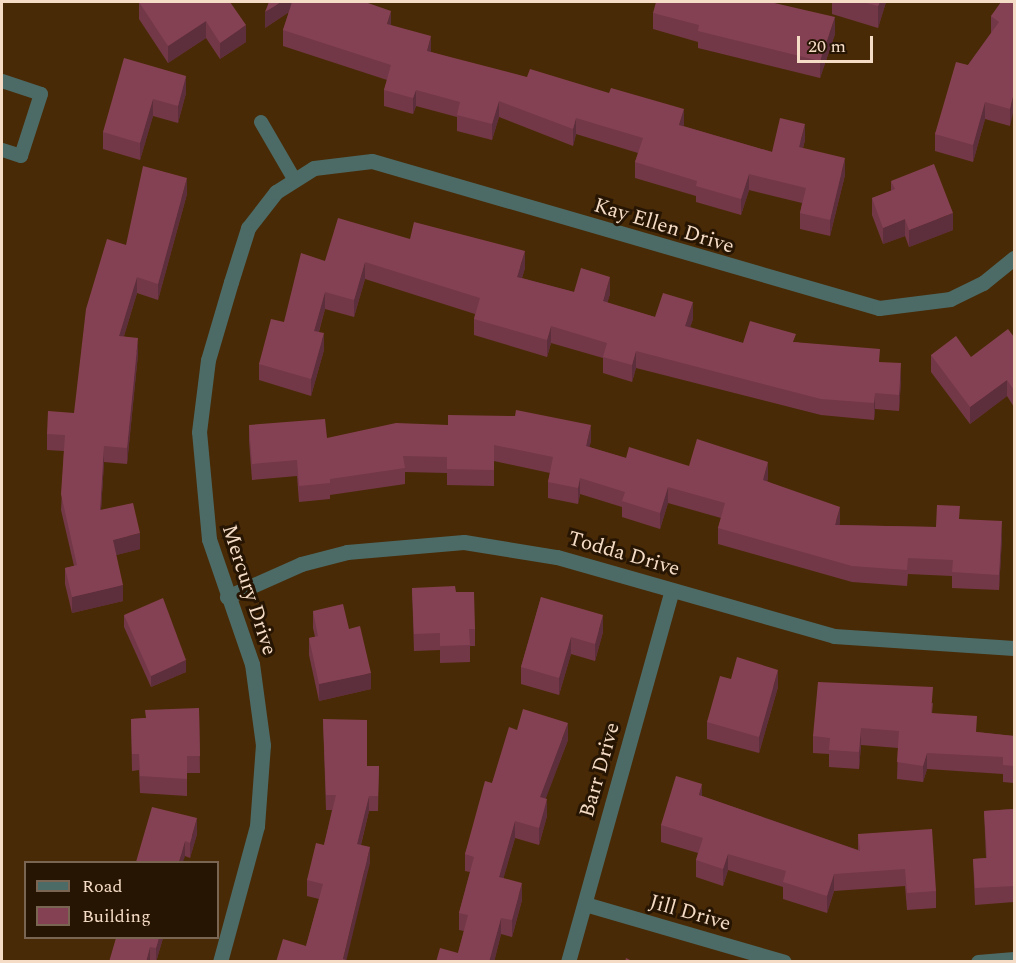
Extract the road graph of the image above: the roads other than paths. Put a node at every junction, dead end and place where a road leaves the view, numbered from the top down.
1 (2, 81) edge
2 (261, 122) dead end
3 (2, 150) edge
4 (294, 179) junction
5 (1014, 258) edge
6 (672, 590) junction
7 (227, 597) junction
8 (1014, 648) edge
9 (585, 904) junction
10 (1014, 959) edge
11 (220, 962) edge
12 (568, 962) edge
13 (784, 962) edge
14 (978, 962) edge

1 - 3 lane
2 - 4 lane
4 - 5 street, Kay Ellen Drive
4 - 7 street, Mercury Drive
6 - 7 street, Todda Drive
6 - 8 street, Todda Drive
6 - 9 street, Barr Drive
7 - 11 street, Mercury Drive
9 - 12 street, Barr Drive
9 - 13 street, Jill Drive
10 - 14 street

